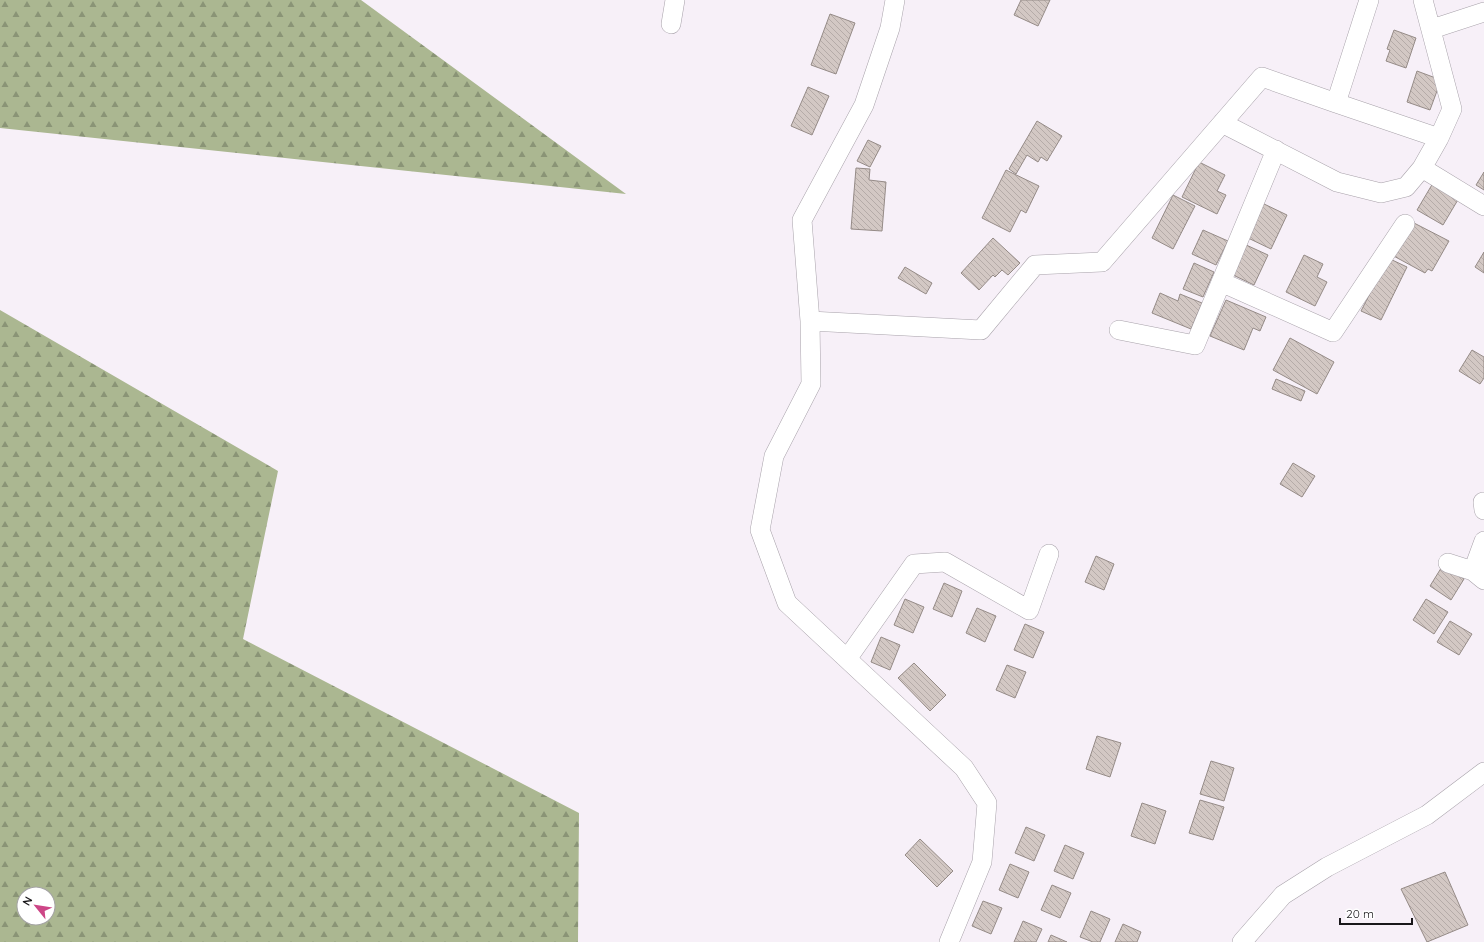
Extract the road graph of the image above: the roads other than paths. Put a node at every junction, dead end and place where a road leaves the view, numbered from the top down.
1 (675, 0) edge
2 (895, 0) edge
3 (1369, 0) edge
4 (1423, 0) edge
5 (1484, 12) edge
6 (671, 24) dead end
7 (1432, 29) junction
8 (1336, 103) junction
9 (1222, 123) junction
10 (1439, 138) junction
11 (1276, 150) junction
12 (1422, 168) junction
13 (1484, 206) edge
14 (1405, 224) dead end
15 (1221, 282) junction
16 (810, 321) junction
17 (1119, 330) dead end
18 (1484, 541) edge
19 (1049, 554) dead end
20 (1448, 563) dead end
21 (1478, 575) edge
22 (847, 659) junction
23 (1484, 772) edge
24 (949, 942) edge
25 (1242, 942) edge

1 - 6 street
2 - 16 street
3 - 8 street
4 - 7 street
5 - 7 street
7 - 10 street
8 - 9 street
8 - 10 street
9 - 11 street
9 - 16 street
10 - 12 street
11 - 12 street
11 - 15 street
12 - 13 street
14 - 15 street
15 - 17 street
16 - 22 street
18 - 21 street
19 - 22 street
20 - 21 street
22 - 24 street
23 - 25 street

